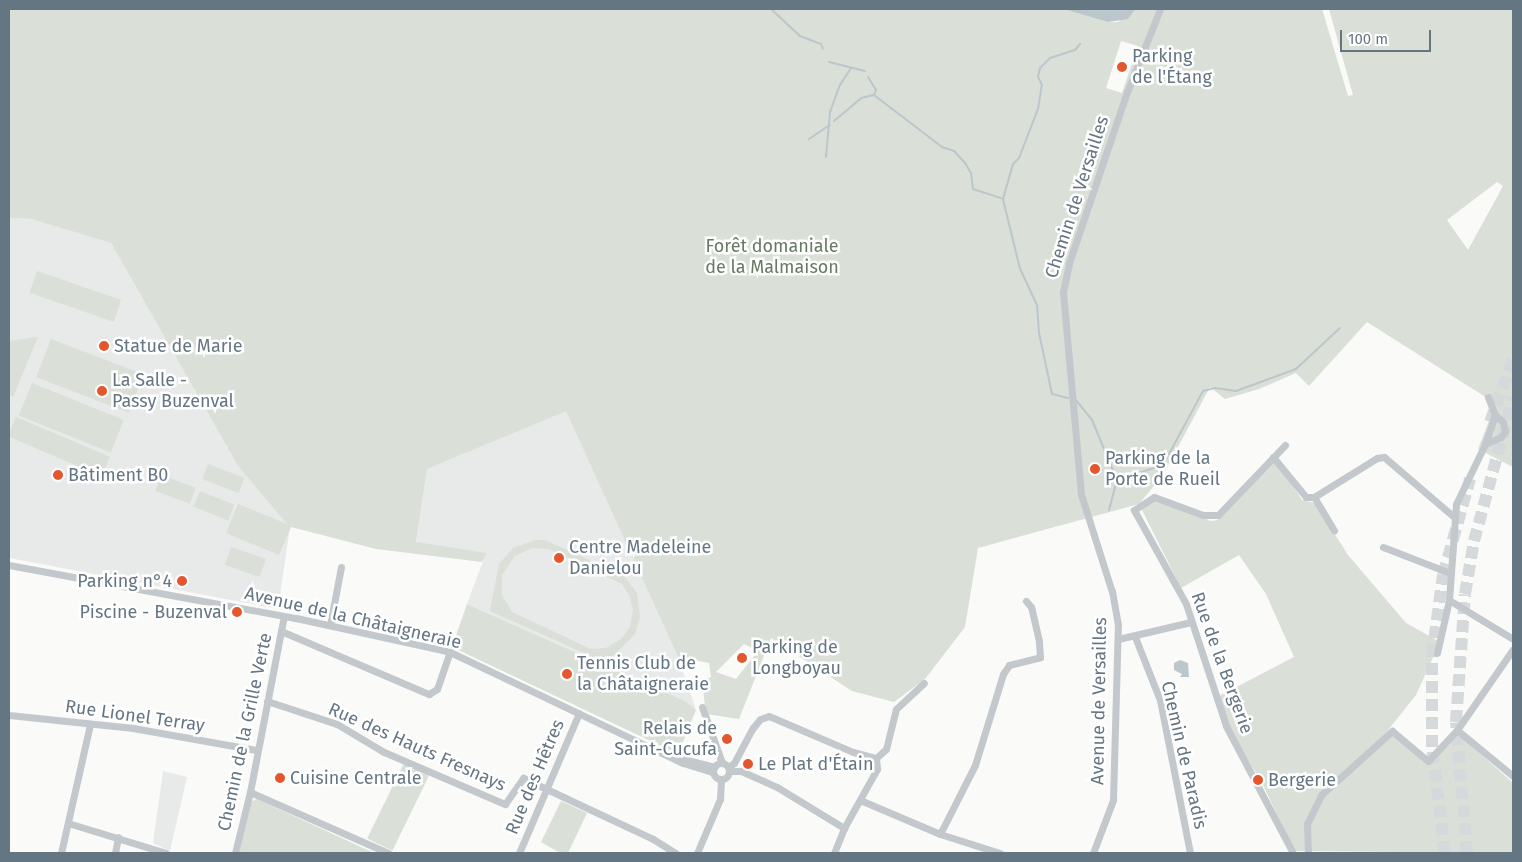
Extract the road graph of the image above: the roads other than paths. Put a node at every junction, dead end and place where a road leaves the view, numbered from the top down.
1 (1160, 9) edge
2 (1488, 397) dead end
3 (1495, 415) junction
4 (1485, 444) junction
5 (1285, 445) dead end
6 (1273, 457) junction
7 (1314, 497) junction
8 (1454, 517) junction
9 (1334, 530) dead end
10 (1382, 547) dead end
11 (1098, 548) joint
12 (9, 565) edge
13 (341, 567) dead end
14 (1450, 573) junction
15 (1449, 600) junction
16 (1026, 601) dead end
17 (284, 616) junction
18 (1191, 622) junction
19 (330, 626) junction
20 (280, 631) junction
21 (1135, 637) junction
22 (1118, 640) junction
23 (1513, 640) edge
24 (1513, 649) edge
25 (450, 652) junction
26 (1437, 653) dead end
27 (924, 683) dead end
28 (267, 701) junction
29 (702, 707) dead end
30 (579, 713) junction
31 (9, 715) edge
32 (90, 724) junction
33 (1457, 730) junction
34 (257, 750) junction
35 (876, 758) junction
36 (721, 768) junction
37 (1513, 776) edge
38 (722, 779) junction
39 (547, 790) junction
40 (250, 792) junction
41 (860, 800) junction
42 (68, 823) junction
43 (844, 828) junction
44 (940, 834) junction
45 (118, 837) junction
46 (148, 845) junction
47 (61, 853) edge
48 (115, 853) edge
49 (146, 853) edge
50 (166, 853) edge
51 (235, 853) edge
52 (388, 853) edge
53 (519, 853) edge
54 (675, 853) edge
55 (699, 853) edge
56 (834, 853) edge
57 (1000, 853) edge
58 (1092, 853) edge
59 (1190, 853) edge
60 (1293, 853) edge
61 (1308, 853) edge

1 - 11 street, Chemin de Versailles
2 - 3 street
3 - 4 street
3 - 4 street
4 - 8 street
5 - 6 street
6 - 7 street
6 - 18 street, Rue de la Bergerie
7 - 8 street
7 - 9 street
8 - 14 street
10 - 14 street
11 - 22 street, Avenue de Versailles
12 - 17 street, Avenue de la Châtaigneraie
13 - 19 street
14 - 15 street
15 - 23 street
15 - 26 street
16 - 44 street
17 - 19 street, Avenue de la Châtaigneraie
17 - 20 street, Chemin de la Grille Verte
18 - 21 street
18 - 60 street, Rue de la Bergerie
19 - 25 street, Avenue de la Châtaigneraie
20 - 25 street
20 - 28 street, Chemin de la Grille Verte
21 - 22 street
21 - 59 street, Chemin de Paradis
22 - 58 street, Avenue de Versailles
24 - 33 street
25 - 30 street, Avenue de la Châtaigneraie
27 - 35 street
28 - 34 street, Chemin de la Grille Verte
28 - 39 street, Rue des Hauts Fresnays
29 - 36 street
30 - 36 street, Avenue de la Châtaigneraie
30 - 39 street, Rue des Hêtres
31 - 32 street, Rue Lionel Terray
32 - 34 street, Rue Lionel Terray
32 - 42 street
33 - 37 street
33 - 61 street
34 - 40 street, Chemin de la Grille Verte
35 - 36 street
35 - 41 street
36 - 38 street
36 - 38 street
36 - 43 street
38 - 55 street
39 - 53 street, Rue des Hêtres
39 - 54 street, Rue des Hauts Fresnays
40 - 51 street, Chemin de la Grille Verte
40 - 52 street
41 - 43 street
41 - 44 street
42 - 45 street
42 - 47 street
43 - 56 street
44 - 57 street
45 - 46 street
45 - 48 street
46 - 49 street
46 - 50 street

